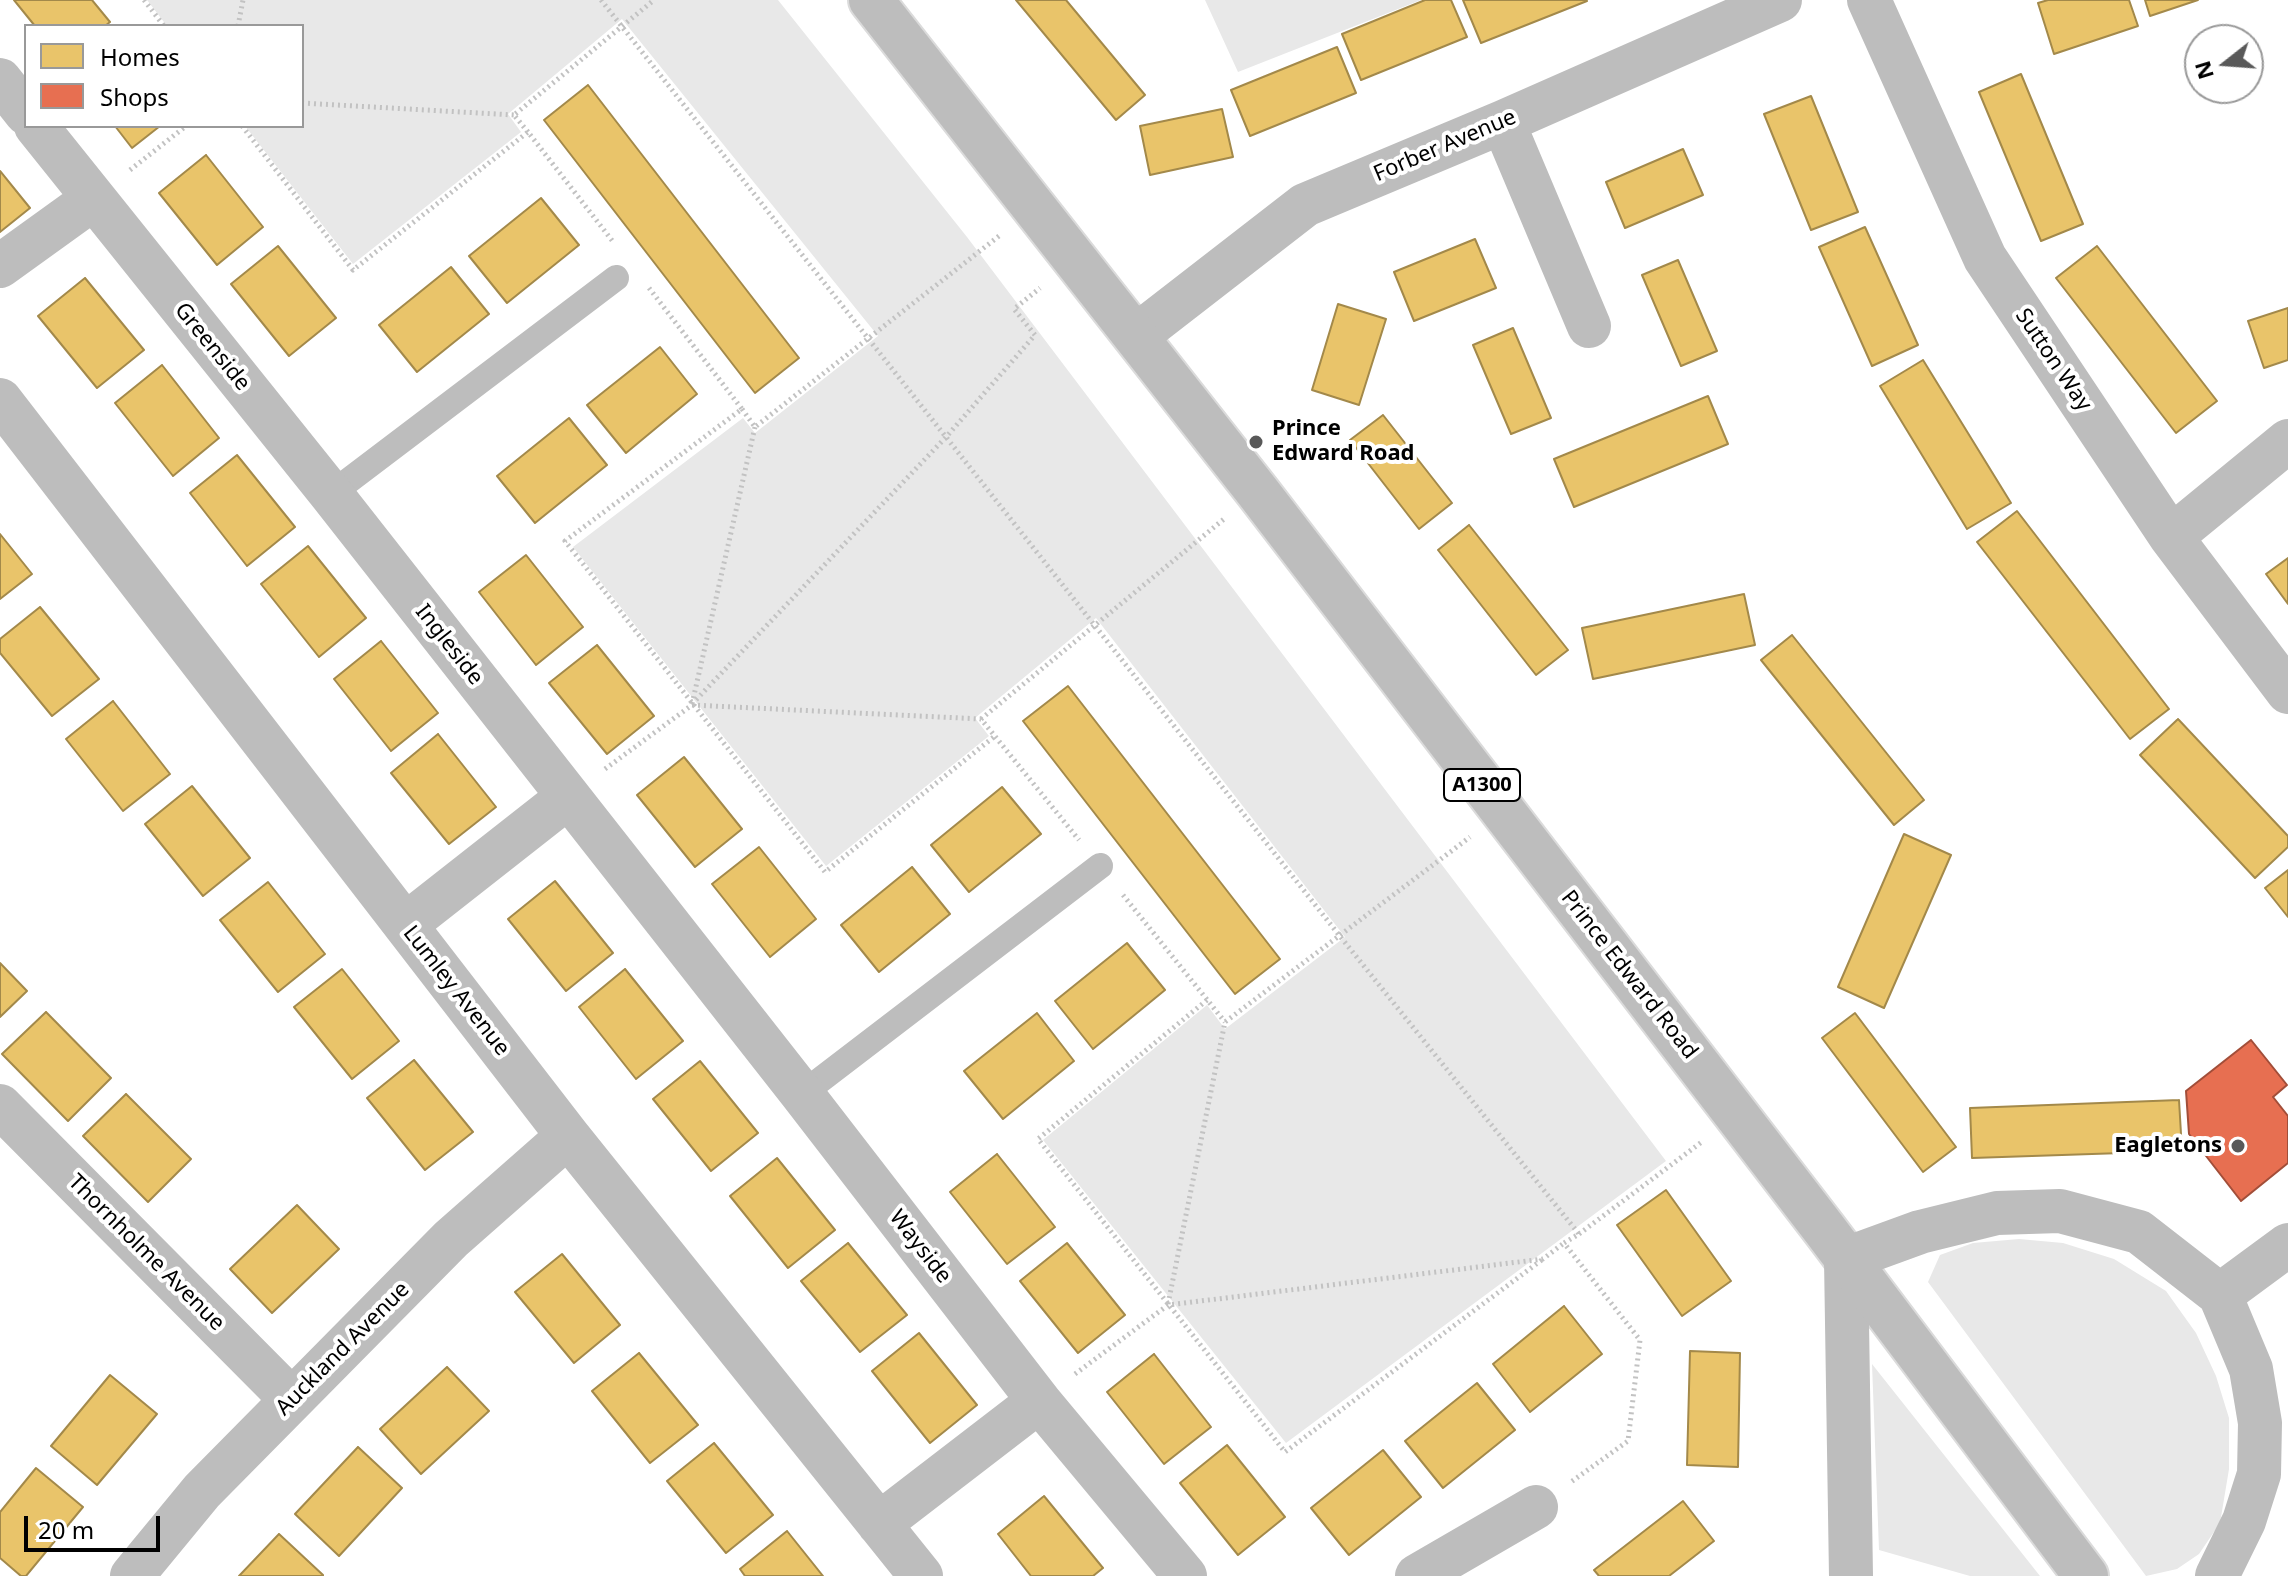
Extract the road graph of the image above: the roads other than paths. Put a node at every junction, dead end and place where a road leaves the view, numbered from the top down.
1 (871, 0) edge
2 (1780, 0) edge
3 (1869, 0) edge
4 (0, 80) edge
5 (24, 110) edge
6 (1503, 122) junction
7 (38, 128) edge
8 (93, 199) junction
9 (0, 266) edge
10 (616, 278) dead end
11 (1589, 326) dead end
12 (1136, 336) junction
13 (0, 400) edge
14 (2288, 441) edge
15 (331, 494) junction
16 (2171, 537) junction
17 (2288, 692) edge
18 (568, 797) junction
19 (1100, 866) road end
20 (405, 925) junction
21 (802, 1094) junction
22 (0, 1106) edge
23 (568, 1136) junction
24 (2288, 1245) edge
25 (1846, 1259) junction
26 (2220, 1295) junction
27 (292, 1400) junction
28 (1039, 1401) junction
29 (1536, 1507) road end
30 (879, 1524) junction
31 (132, 1576) edge
32 (921, 1576) edge
33 (1185, 1576) edge
34 (1417, 1576) edge
35 (1851, 1576) edge
36 (2086, 1576) edge
37 (2217, 1576) edge

1 - 12 street, Prince Edward Road / A1300
2 - 6 street, Forber Avenue
3 - 16 street, Sutton Way
4 - 5 street
6 - 11 street
6 - 12 street, Forber Avenue
7 - 8 street, Greenside
8 - 9 street
8 - 15 street, Greenside
10 - 15 lane
12 - 25 street, Prince Edward Road / A1300
13 - 20 street, Lumley Avenue
14 - 16 street
15 - 18 street, Ingleside
16 - 17 street, Sutton Way
18 - 20 street
18 - 21 street, Ingleside
19 - 21 lane
20 - 23 street, Lumley Avenue
21 - 28 street, Wayside
22 - 27 street, Thornholme Avenue
23 - 27 street, Auckland Avenue
23 - 30 street, Lumley Avenue
24 - 26 street
25 - 26 street
25 - 35 street
25 - 36 street, Prince Edward Road / A1300
26 - 37 street
27 - 31 street, Auckland Avenue
28 - 30 street
28 - 33 street, Wayside
29 - 34 street
30 - 32 street, Lumley Avenue

